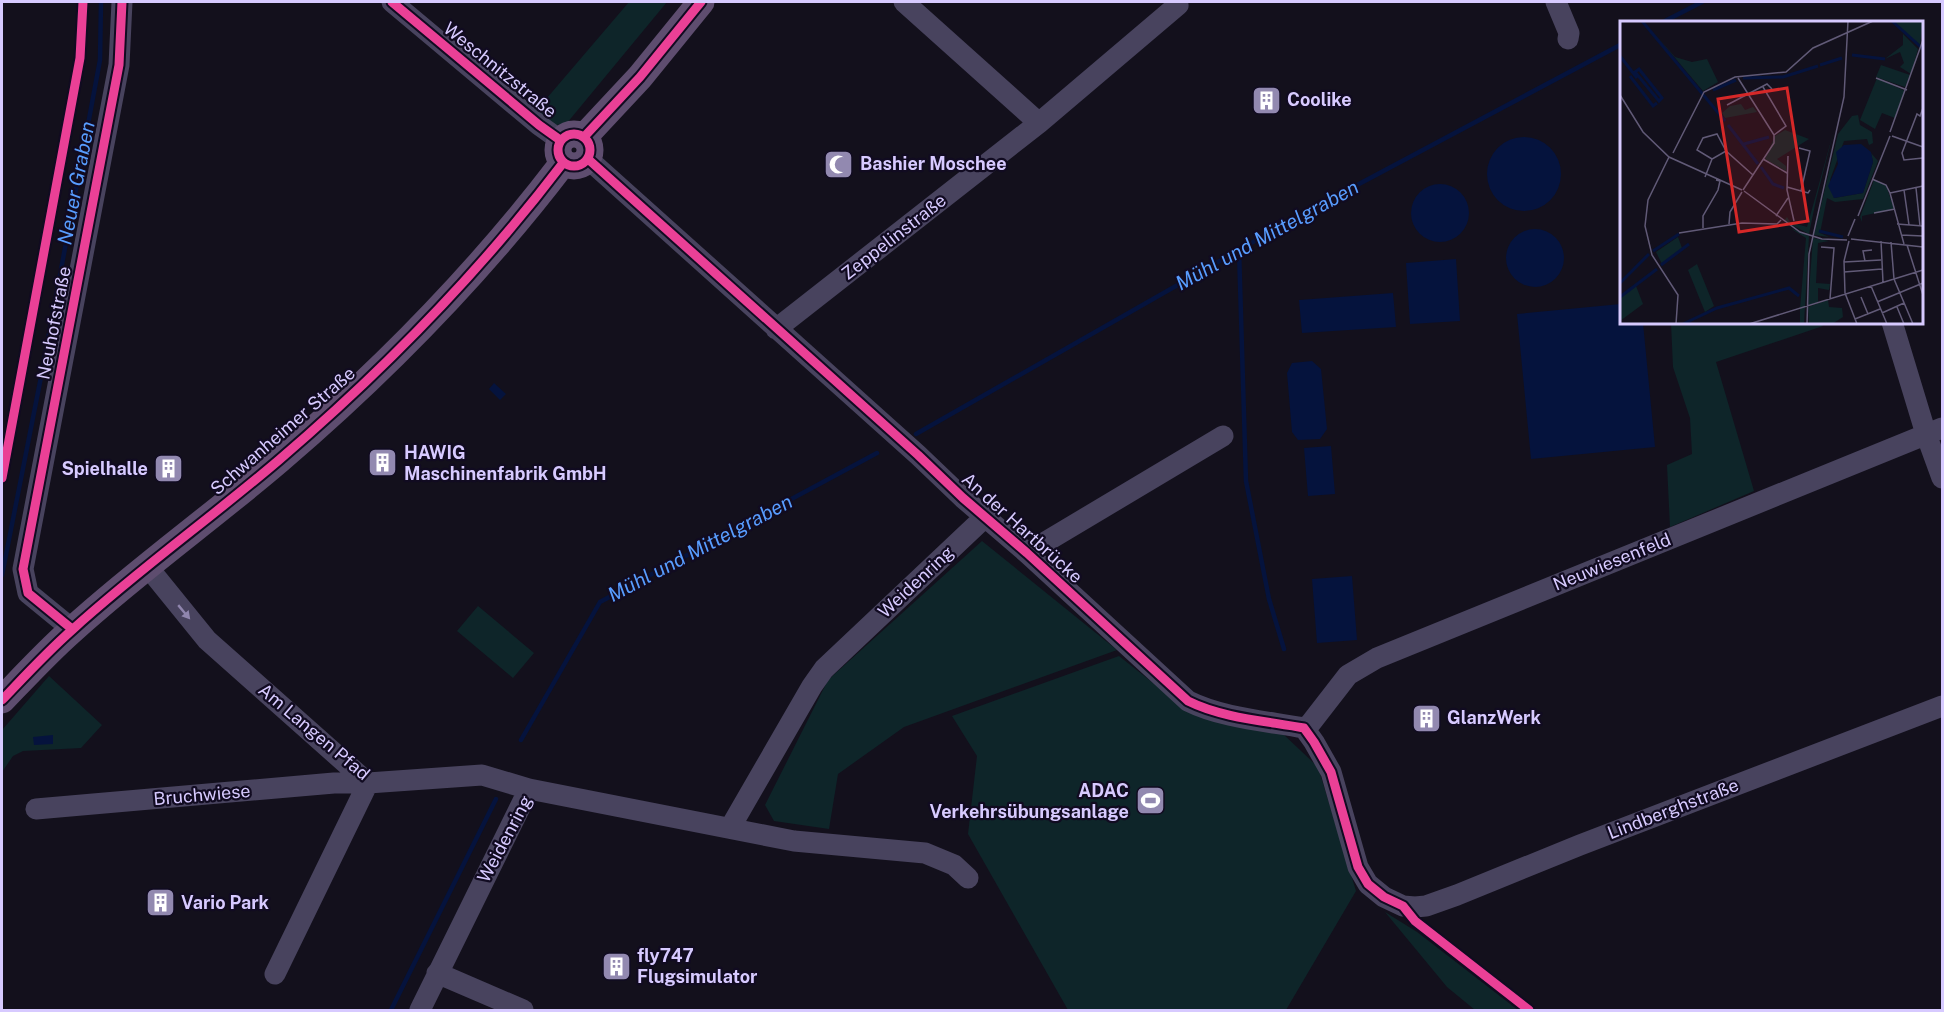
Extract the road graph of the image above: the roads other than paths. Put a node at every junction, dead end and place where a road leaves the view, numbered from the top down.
1 (122, 2) edge
2 (392, 2) edge
3 (701, 2) edge
4 (904, 2) edge
5 (1556, 2) edge
6 (1182, 3) edge
7 (1568, 39) dead end
8 (1039, 123) junction
9 (574, 150) junction
10 (1893, 324) edge
11 (776, 329) junction
12 (1934, 431) edge
13 (1223, 436) dead end
14 (1942, 478) edge
15 (985, 517) junction
16 (1027, 553) junction
17 (147, 567) junction
18 (72, 629) junction
19 (2, 700) edge
20 (1942, 706) edge
21 (1304, 728) junction
22 (368, 783) junction
23 (529, 789) junction
24 (36, 809) dead end
25 (730, 828) junction
26 (968, 878) dead end
27 (437, 973) junction
28 (275, 974) dead end
29 (420, 1011) edge
30 (523, 1011) edge

1 - 18 street, Neuhofstraße
2 - 9 street, Weschnitzstraße
3 - 9 main road, Schwanheimer Straße
4 - 8 street
5 - 7 street
6 - 8 street, Zeppelinstraße
8 - 11 street, Zeppelinstraße
9 - 11 street, An der Hartbrücke
9 - 17 main road, Schwanheimer Straße
10 - 12 street
11 - 15 street, An der Hartbrücke
12 - 14 street
12 - 21 street, Neuwiesenfeld
13 - 16 street, An der Hartbrücke
15 - 16 street, An der Hartbrücke
15 - 25 street, Weidenring
16 - 21 street, An der Hartbrücke
17 - 18 main road, Schwanheimer Straße
17 -> 22 street, Am Langen Pfad
18 - 19 main road, Schwanheimer Straße
20 - 21 street, Lindberghstraße
22 - 23 street, Am Langen Pfad
22 - 24 street, Bruchwiese
22 - 28 street
23 - 25 street, Weidenring
23 - 27 street, Weidenring
25 - 26 street, Weidenring
27 - 29 street, Weidenring
27 - 30 street

